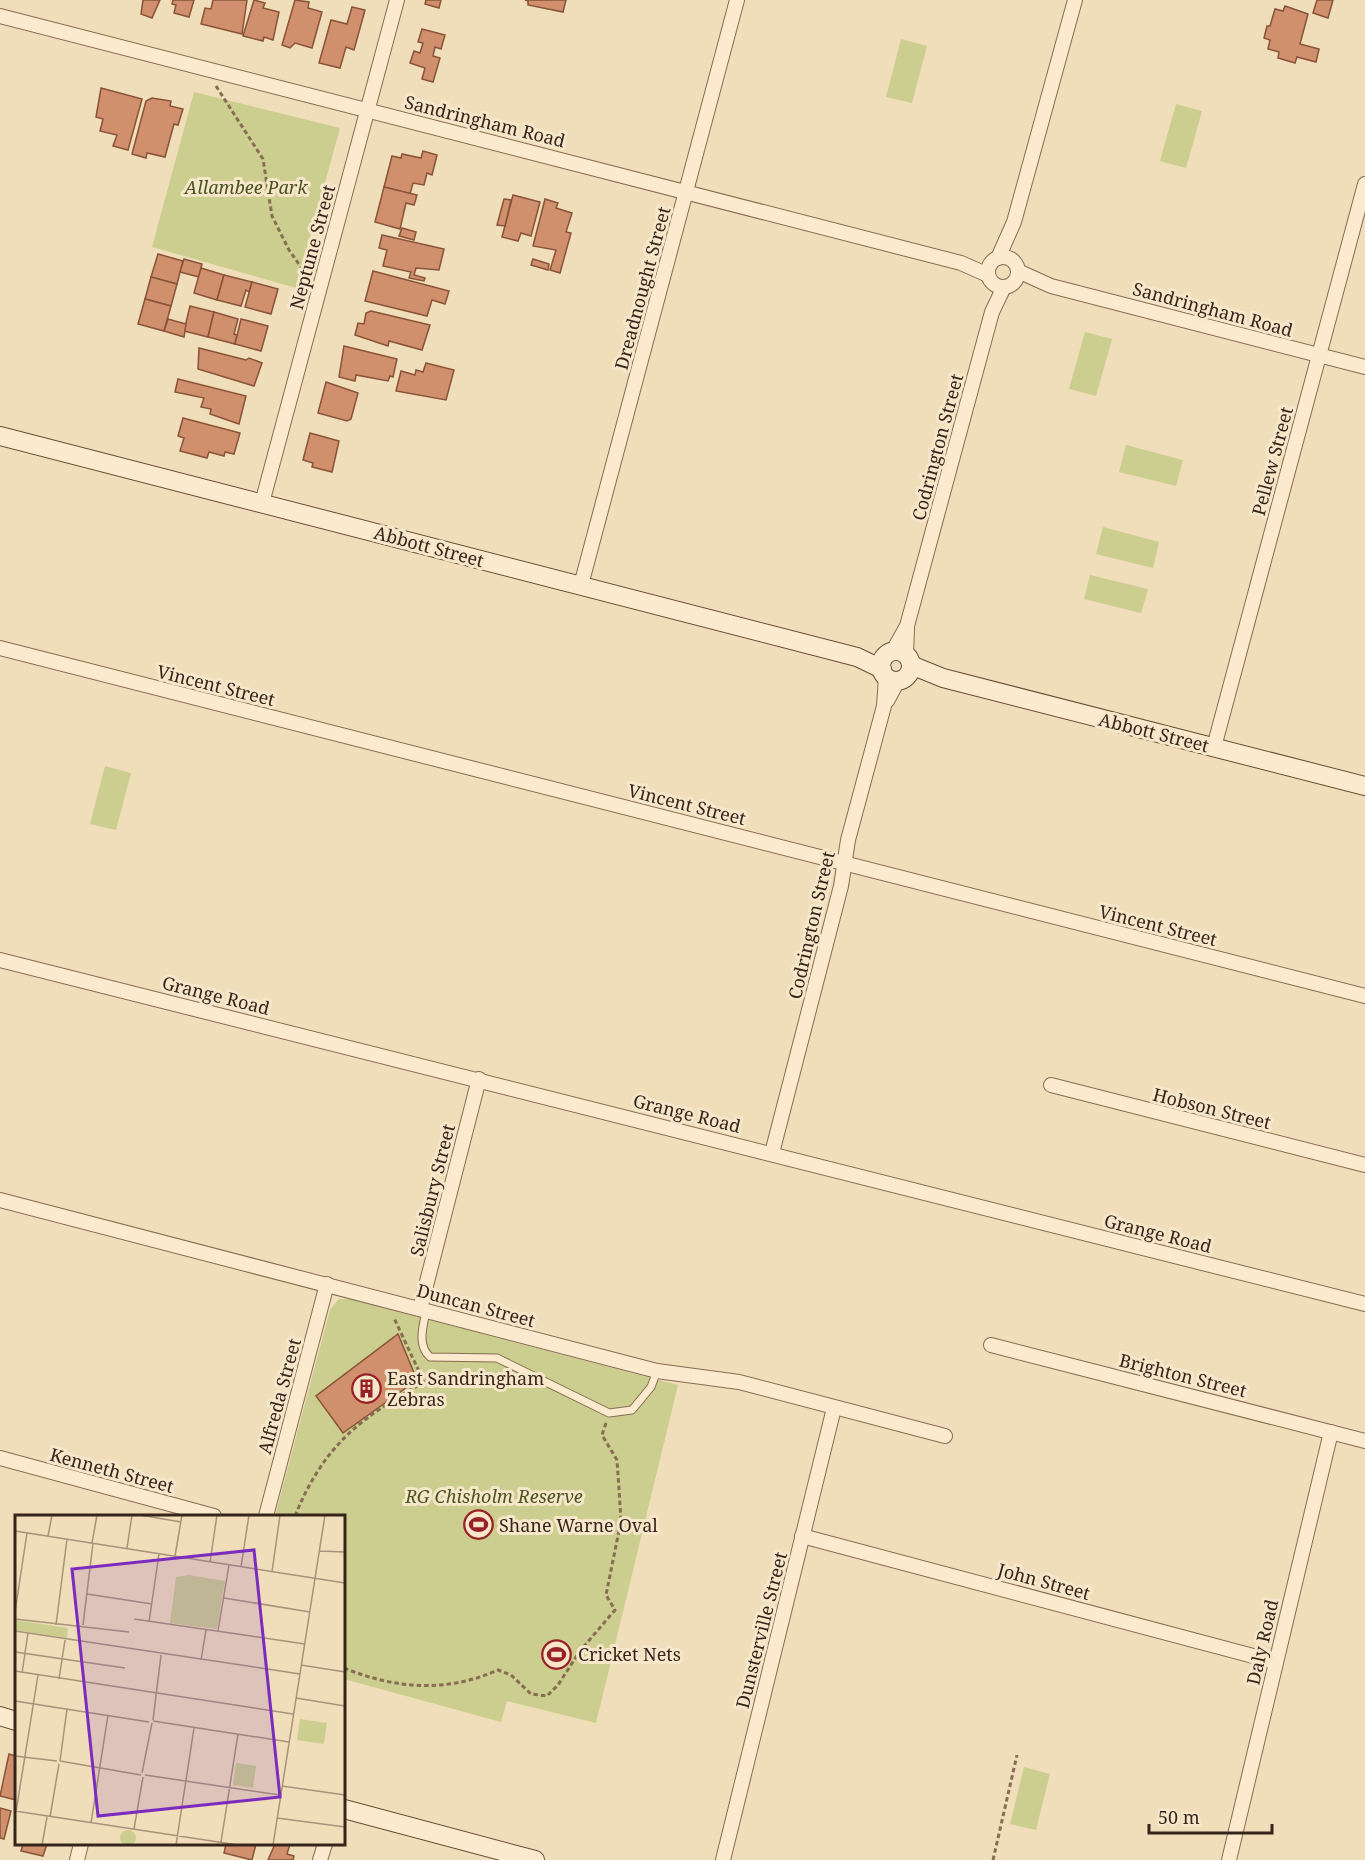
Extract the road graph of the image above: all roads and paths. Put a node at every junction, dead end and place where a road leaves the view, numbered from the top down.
1 (398, 0) edge
2 (737, 0) edge
3 (1075, 0) edge
4 (0, 16) edge
5 (203, 68) junction
6 (368, 110) junction
7 (1365, 184) edge
8 (686, 192) junction
9 (1002, 273) junction
10 (319, 292) junction
11 (1319, 355) junction
12 (1365, 367) edge
13 (0, 436) edge
14 (262, 503) junction
15 (581, 585) junction
16 (0, 648) edge
17 (896, 667) junction
18 (1214, 747) junction
19 (1365, 786) edge
20 (845, 863) junction
21 (0, 960) edge
22 (1365, 996) edge
23 (479, 1079) junction
24 (1051, 1085) dead end
25 (772, 1153) junction
26 (1365, 1165) edge
27 (0, 1200) edge
28 (327, 1284) junction
29 (386, 1300) junction
30 (1365, 1304) edge
31 (423, 1310) junction
32 (992, 1345) dead end
33 (657, 1371) junction
34 (834, 1408) junction
35 (609, 1413) junction
36 (1331, 1432) junction
37 (945, 1436) dead end
38 (1365, 1441) edge
39 (0, 1458) edge
40 (210, 1515) edge
41 (266, 1515) edge
42 (295, 1515) edge
43 (802, 1536) junction
44 (1276, 1662) junction
45 (345, 1668) edge
46 (0, 1716) edge
47 (15, 1721) edge
48 (1017, 1755) dead end
49 (345, 1809) edge
50 (81, 1845) edge
51 (325, 1845) edge
52 (77, 1860) edge
53 (320, 1860) edge
54 (535, 1860) edge
55 (723, 1860) edge
56 (993, 1860) edge
57 (1229, 1860) edge

1 - 6 street, Neptune Street
2 - 8 street, Dreadnought Street
3 - 9 street, Codrington Street
4 - 5 street, Sandringham Road
5 - 6 street, Sandringham Road
5 - 10 path
6 - 8 street, Sandringham Road
6 - 10 street, Neptune Street
7 - 11 street, Pellew Street
8 - 9 street, Sandringham Road
8 - 15 street, Dreadnought Street
9 - 11 street, Sandringham Road
9 - 17 street, Codrington Street
10 - 14 street, Neptune Street
11 - 12 street, Sandringham Road
11 - 18 street, Pellew Street
13 - 14 street, Abbott Street
14 - 15 street, Abbott Street
15 - 17 street, Abbott Street
16 - 20 street, Vincent Street
17 - 18 street, Abbott Street
17 - 20 street, Codrington Street
18 - 19 street, Abbott Street
20 - 22 street, Vincent Street
20 - 25 street, Codrington Street
21 - 23 street, Grange Road
23 - 25 street, Grange Road
23 - 31 street, Salisbury Street
24 - 26 street, Hobson Street
25 - 30 street, Grange Road
27 - 28 street, Duncan Street
28 - 29 street, Duncan Street
28 - 41 street, Alfreda Street
29 - 31 street, Duncan Street
29 - 42 path
31 - 33 street, Duncan Street
31 - 35 lane
32 - 36 street, Brighton Street
33 - 34 street, Duncan Street
33 - 35 lane
34 - 37 street, Duncan Street
34 - 43 street, Dunsterville Street
35 - 45 path
36 - 38 street, Brighton Street
36 - 44 street, Daly Road
39 - 40 street, Kenneth Street
43 - 44 street, John Street
43 - 55 street, Dunsterville Street
44 - 57 street, Daly Road
46 - 47 street
48 - 56 path
49 - 54 street
50 - 52 street
51 - 53 street

